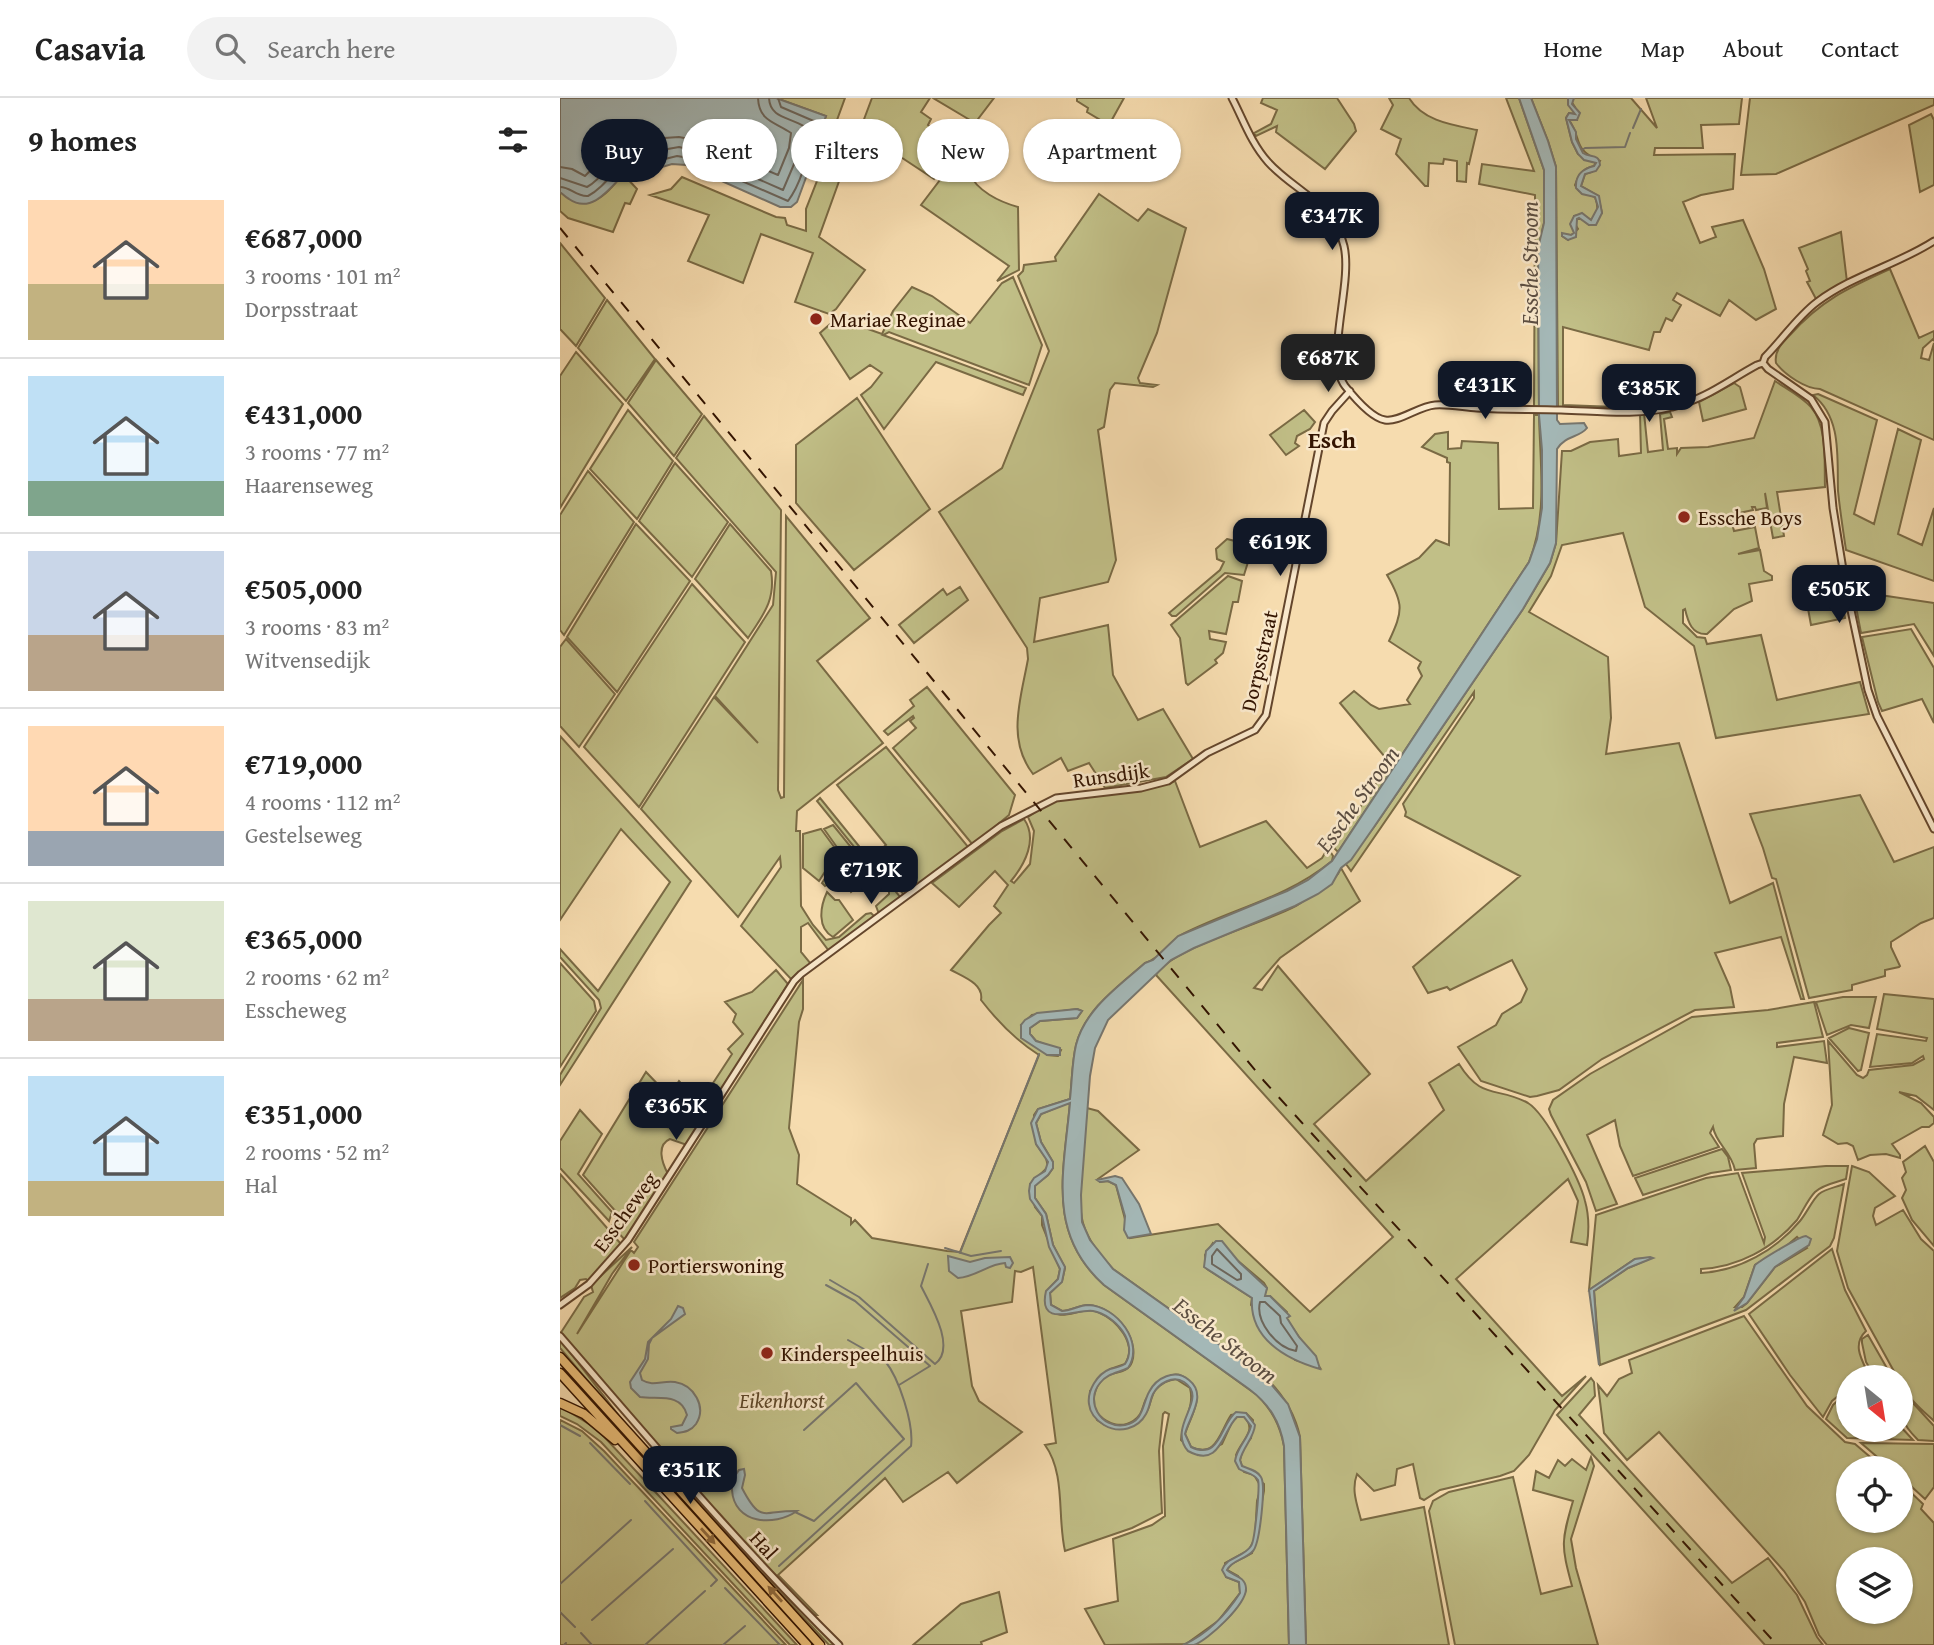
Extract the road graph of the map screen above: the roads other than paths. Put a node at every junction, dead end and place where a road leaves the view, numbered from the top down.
1 (1231, 98) edge
2 (1934, 241) edge
3 (1763, 363) junction
4 (1350, 391) junction
5 (1247, 734) joint
6 (1049, 800) joint
7 (1934, 828) edge
8 (560, 1305) edge
9 (560, 1336) edge
10 (560, 1357) edge
11 (560, 1373) edge
12 (560, 1403) edge
13 (646, 1467) junction
14 (807, 1645) edge
15 (820, 1645) edge
16 (839, 1645) edge

1 - 4 street
2 - 3 street
3 - 4 street
3 - 7 street
4 - 5 street, Dorpsstraat
5 - 6 street, Runsdijk
6 - 8 street, Esscheweg
9 - 16 street, Hal
15 -> 10 highway
11 - 13 highway
12 - 13 highway
13 -> 14 highway

